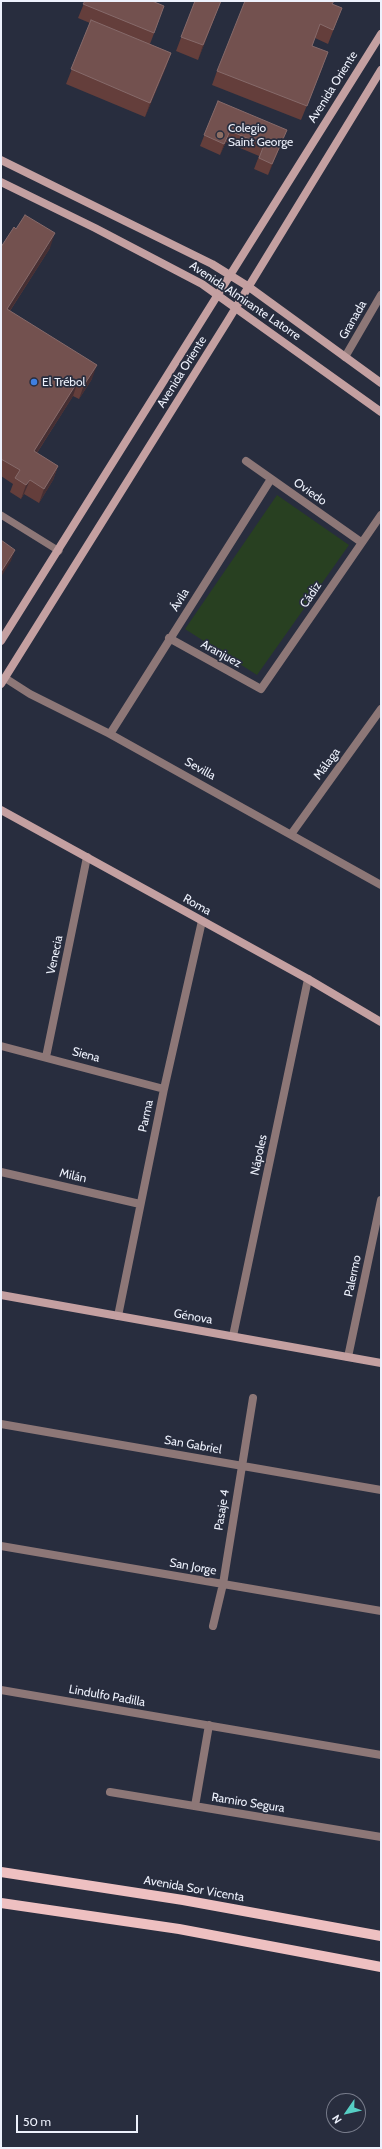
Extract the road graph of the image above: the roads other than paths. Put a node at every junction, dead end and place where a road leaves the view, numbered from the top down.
1 (381, 34) edge
2 (381, 70) edge
3 (1, 160) edge
4 (1, 182) edge
5 (230, 274) junction
6 (249, 287) junction
7 (218, 294) junction
8 (381, 296) edge
9 (236, 307) junction
10 (345, 357) junction
11 (381, 383) edge
12 (381, 412) edge
13 (246, 461) dead end
14 (270, 479) junction
15 (1, 514) edge
16 (381, 515) edge
17 (361, 542) junction
18 (59, 551) junction
19 (169, 638) junction
20 (1, 641) edge
21 (3, 681) edge
22 (261, 690) joint
23 (381, 709) edge
24 (110, 734) junction
25 (1, 810) edge
26 (292, 834) junction
27 (87, 857) junction
28 (381, 885) edge
29 (202, 921) junction
30 (308, 979) junction
31 (381, 1022) edge
32 (1, 1046) edge
33 (46, 1057) junction
34 (164, 1089) junction
35 (1, 1172) edge
36 (381, 1200) edge
37 (140, 1204) junction
38 (1, 1295) edge
39 (118, 1316) junction
40 (233, 1336) junction
41 (348, 1357) junction
42 (381, 1363) edge
43 (253, 1398) dead end
44 (1, 1424) edge
45 (240, 1466) junction
46 (381, 1490) edge
47 (1, 1546) edge
48 (223, 1584) junction
49 (381, 1611) edge
50 (213, 1626) dead end
51 (1, 1690) edge
52 (209, 1725) junction
53 (381, 1755) edge
54 (110, 1792) dead end
55 (195, 1806) junction
56 (381, 1837) edge
57 (1, 1872) edge
58 (1, 1903) edge
59 (381, 1936) edge
60 (381, 1967) edge

1 - 5 main road, Avenida Oriente
2 - 6 main road, Avenida Oriente
3 - 5 main road, Avenida Almirante Latorre
4 - 7 main road, Avenida Almirante Latorre
5 - 6 main road, Avenida Almirante Latorre
5 - 7 main road, Avenida Oriente
6 - 9 main road, Avenida Oriente
6 - 10 main road, Avenida Almirante Latorre
7 - 9 main road, Avenida Almirante Latorre
7 - 18 main road, Avenida Oriente
8 - 10 street, Granada
9 - 12 main road, Avenida Almirante Latorre
9 - 21 main road, Avenida Oriente
10 - 11 main road, Avenida Almirante Latorre
13 - 14 street, Oviedo
14 - 17 street, Oviedo
14 - 19 street, Ávila
15 - 18 lane
16 - 17 street, Cádiz
17 - 22 street, Cádiz
18 - 20 main road, Avenida Oriente
19 - 22 street, Aranjuez
19 - 24 street, Ávila
21 - 24 street, Sevilla
23 - 26 street, Málaga
24 - 26 street, Sevilla
25 - 27 main road, Roma
26 - 28 street, Sevilla
27 - 29 main road, Roma
27 - 33 street, Venecia
29 - 30 main road, Roma
29 - 34 street, Parma
30 - 31 main road, Roma
30 - 40 street, Nápoles
32 - 33 street, Siena
33 - 34 street, Siena
34 - 37 street, Parma
35 - 37 street, Milán
36 - 41 street, Palermo
37 - 39 street, Parma
38 - 39 main road, Génova
39 - 40 main road, Génova
40 - 41 main road, Génova
41 - 42 main road, Génova
43 - 45 street, Pasaje 4
44 - 45 street, San Gabriel
45 - 46 street, San Gabriel
45 - 48 street, Pasaje 4
47 - 48 street, San Jorge
48 - 49 street, San Jorge
48 - 50 street, Pasaje 4
51 - 52 street, Lindulfo Padilla
52 - 53 street, Lindulfo Padilla
52 - 55 street
54 - 55 street, Ramiro Segura
55 - 56 street, Ramiro Segura
57 - 59 main road, Avenida Sor Vicenta
58 - 60 main road

